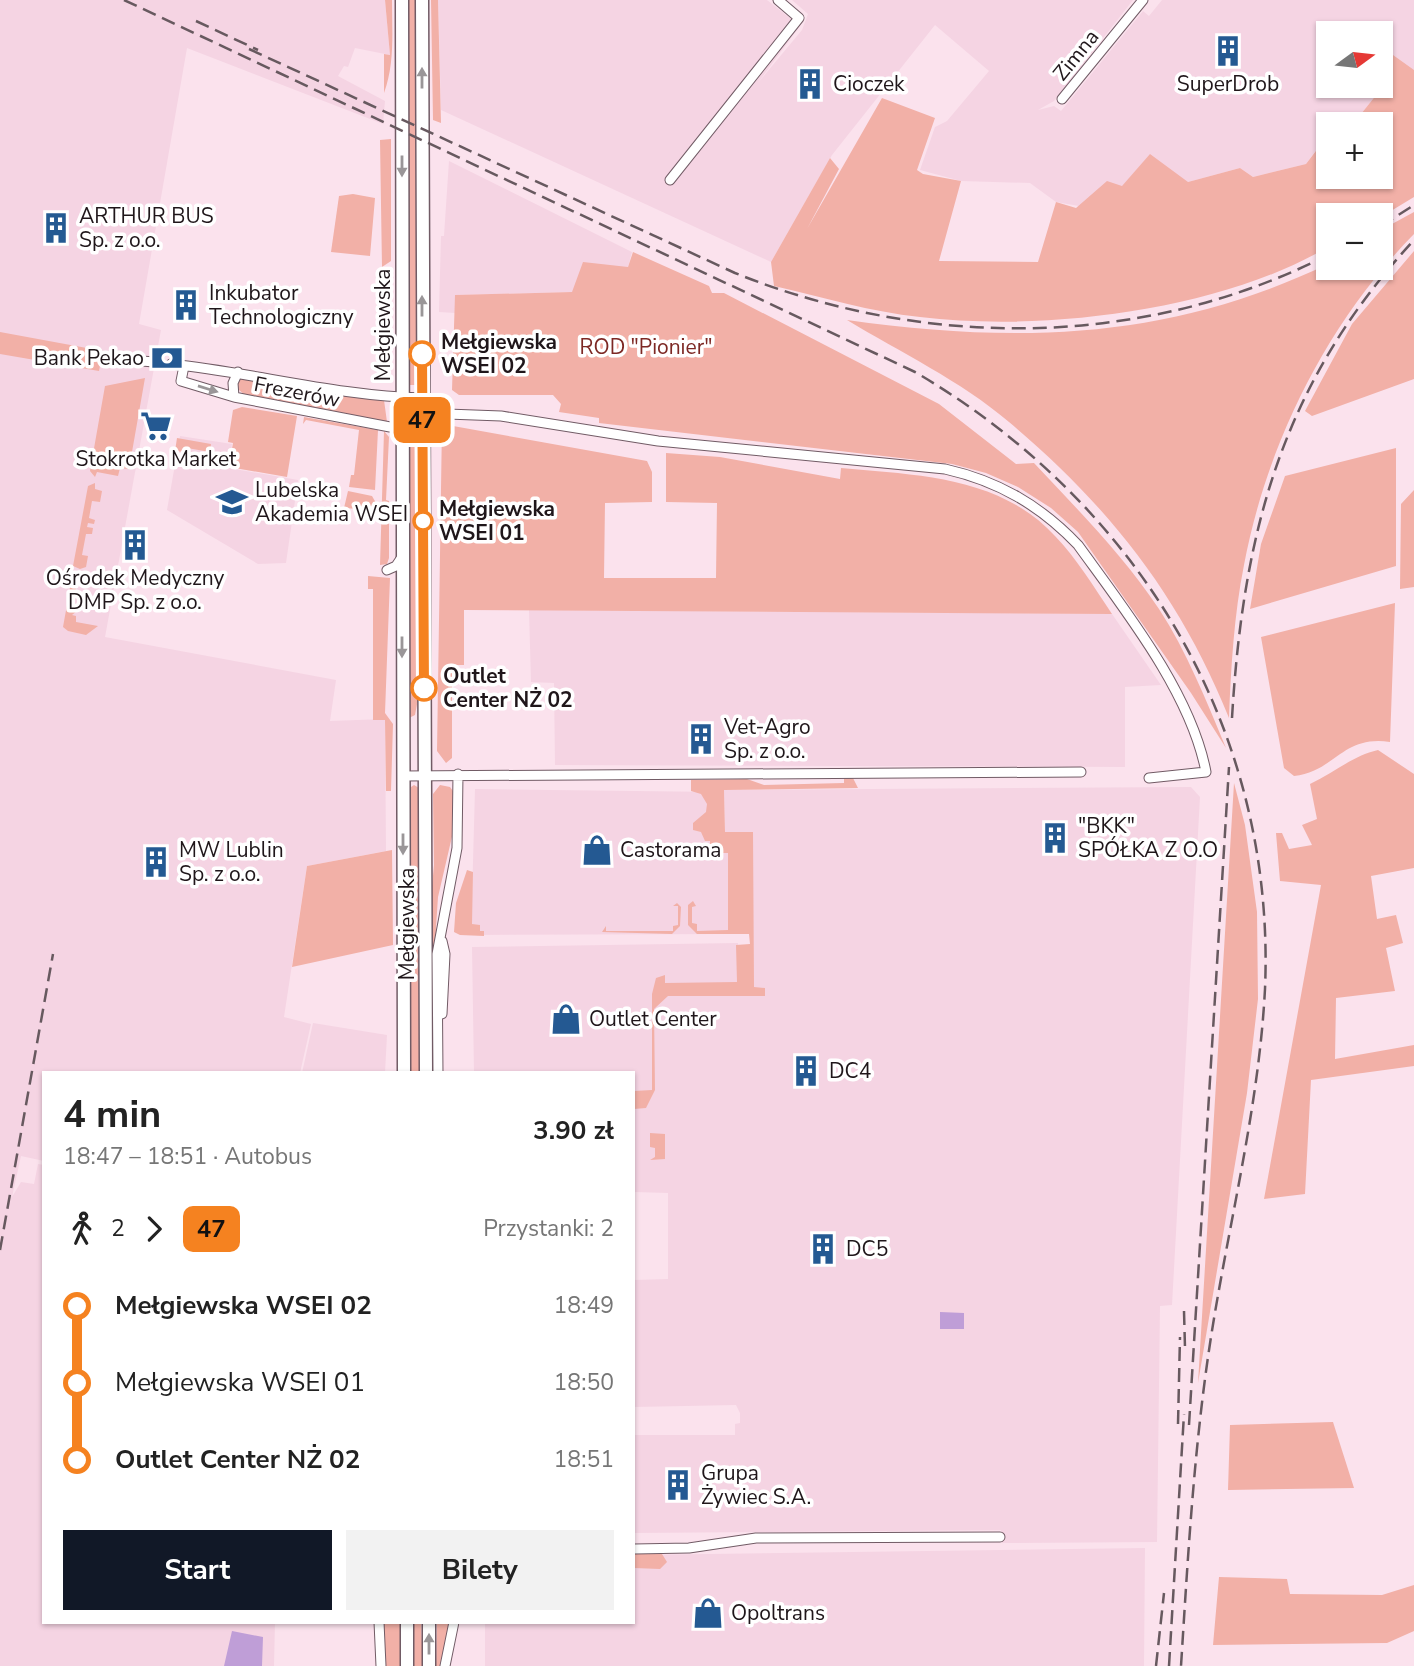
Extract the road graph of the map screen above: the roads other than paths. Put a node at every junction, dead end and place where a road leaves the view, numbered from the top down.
1 (402, 0) edge
2 (422, 0) edge
3 (778, 0) edge
4 (1143, 0) edge
5 (1062, 99) dead end
6 (670, 180) dead end
7 (105, 358) dead end
8 (154, 362) dead end
9 (171, 364) dead end
10 (184, 366) junction
11 (238, 372) junction
12 (234, 397) junction
13 (402, 398) junction
14 (422, 398) junction
15 (447, 414) dead end
16 (422, 424) junction
17 (403, 428) junction
18 (402, 715) junction
19 (425, 719) junction
20 (1081, 772) dead end
21 (432, 773) junction
22 (458, 774) junction
23 (403, 776) junction
24 (1149, 778) dead end
25 (404, 1071) edge
26 (426, 1071) edge
27 (439, 1071) edge
28 (1000, 1537) dead end
29 (635, 1549) edge
30 (379, 1624) edge
31 (407, 1624) edge
32 (429, 1624) edge
33 (454, 1624) edge
34 (381, 1666) edge
35 (407, 1666) edge
36 (429, 1666) edge
37 (444, 1666) edge

1 -> 13 main road, Mełgiewska
14 -> 2 main road, Mełgiewska
3 - 6 street
4 - 5 street, Zimna
7 - 8 street
9 - 10 street, Frezerów
10 - 11 street, Frezerów
10 -> 12 street, Frezerów
11 - 12 street
11 - 13 street, Frezerów
12 - 17 street, Frezerów
13 - 14 street, Frezerów
13 - 17 main road, Mełgiewska
14 - 16 main road, Mełgiewska
15 - 24 street
16 - 17 street, Frezerów
16 - 19 main road, Mełgiewska
17 -> 18 main road, Mełgiewska
18 - 19 main road
18 - 23 main road, Mełgiewska
19 - 21 main road, Mełgiewska
20 - 22 street
21 - 22 street
21 - 23 street
21 - 26 main road, Mełgiewska
22 - 27 street, Mełgiewska
23 -> 25 main road, Mełgiewska
28 - 29 street
30 - 34 street
31 - 35 main road
36 -> 32 main road
33 - 37 street

